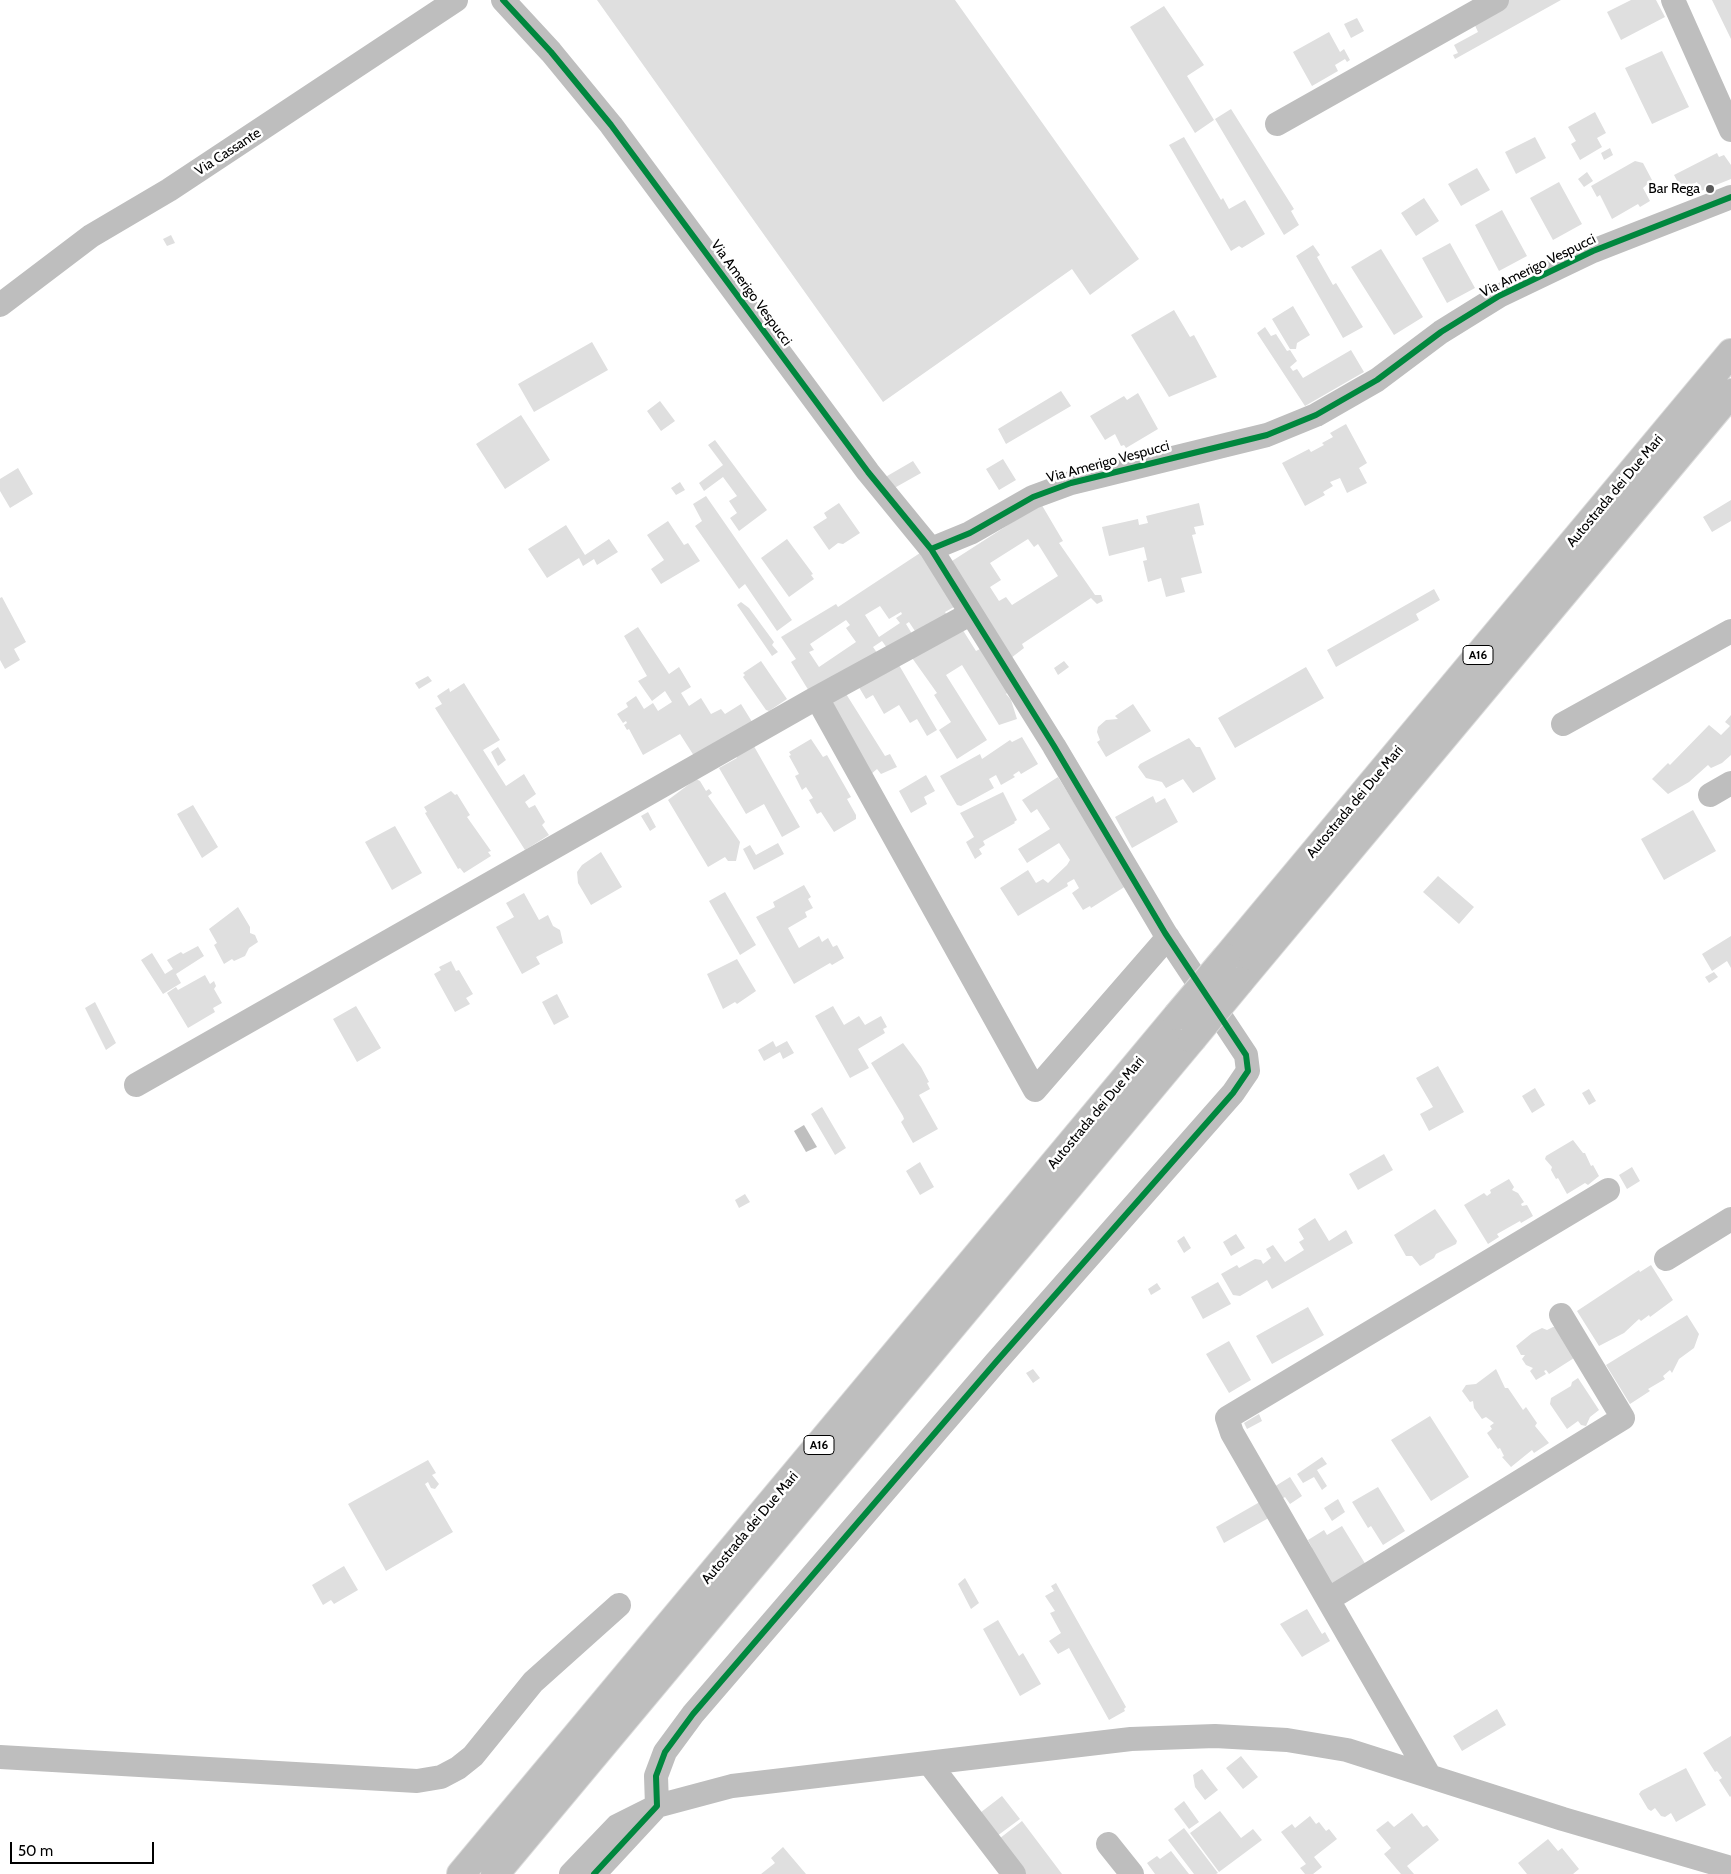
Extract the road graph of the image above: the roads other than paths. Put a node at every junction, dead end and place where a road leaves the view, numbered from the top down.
1 (456, 0) edge
2 (503, 0) edge
3 (1497, 0) edge
4 (1673, 0) edge
5 (1277, 124) dead end
6 (1731, 130) edge
7 (1731, 197) edge
8 (0, 305) edge
9 (1731, 353) edge
10 (1731, 393) edge
11 (931, 549) junction
12 (970, 614) junction
13 (1731, 631) edge
14 (817, 698) junction
15 (1563, 724) dead end
16 (1731, 783) edge
17 (1710, 795) dead end
18 (1168, 937) junction
19 (136, 1085) dead end
20 (1608, 1190) dead end
21 (1731, 1220) edge
22 (1666, 1259) dead end
23 (1561, 1315) dead end
24 (1329, 1599) junction
25 (619, 1606) dead end
26 (0, 1757) edge
27 (929, 1763) junction
28 (1429, 1776) junction
29 (657, 1806) junction
30 (1108, 1844) dead end
31 (1731, 1868) edge
32 (461, 1874) edge
33 (494, 1874) edge
34 (570, 1874) edge
35 (594, 1874) edge
36 (1014, 1874) edge
37 (1132, 1874) edge

1 - 8 street, Via Cassante
2 - 11 street, Via Amerigo Vespucci
3 - 5 street
4 - 6 street
7 - 11 street, Via Amerigo Vespucci
9 - 32 highway, Autostrada dei Due Mari / A16, bridge
10 - 33 highway, Autostrada dei Due Mari / A16, bridge
11 - 12 street
12 - 14 street
12 - 18 street
13 - 15 street
14 - 18 street
14 - 19 street
16 - 17 street
18 - 29 street
20 - 24 street
21 - 22 street
23 - 24 street
24 - 28 street
25 - 26 street
27 - 28 street
27 - 29 street
27 - 36 street
28 - 31 street
29 - 34 street
29 - 35 street
30 - 37 street

